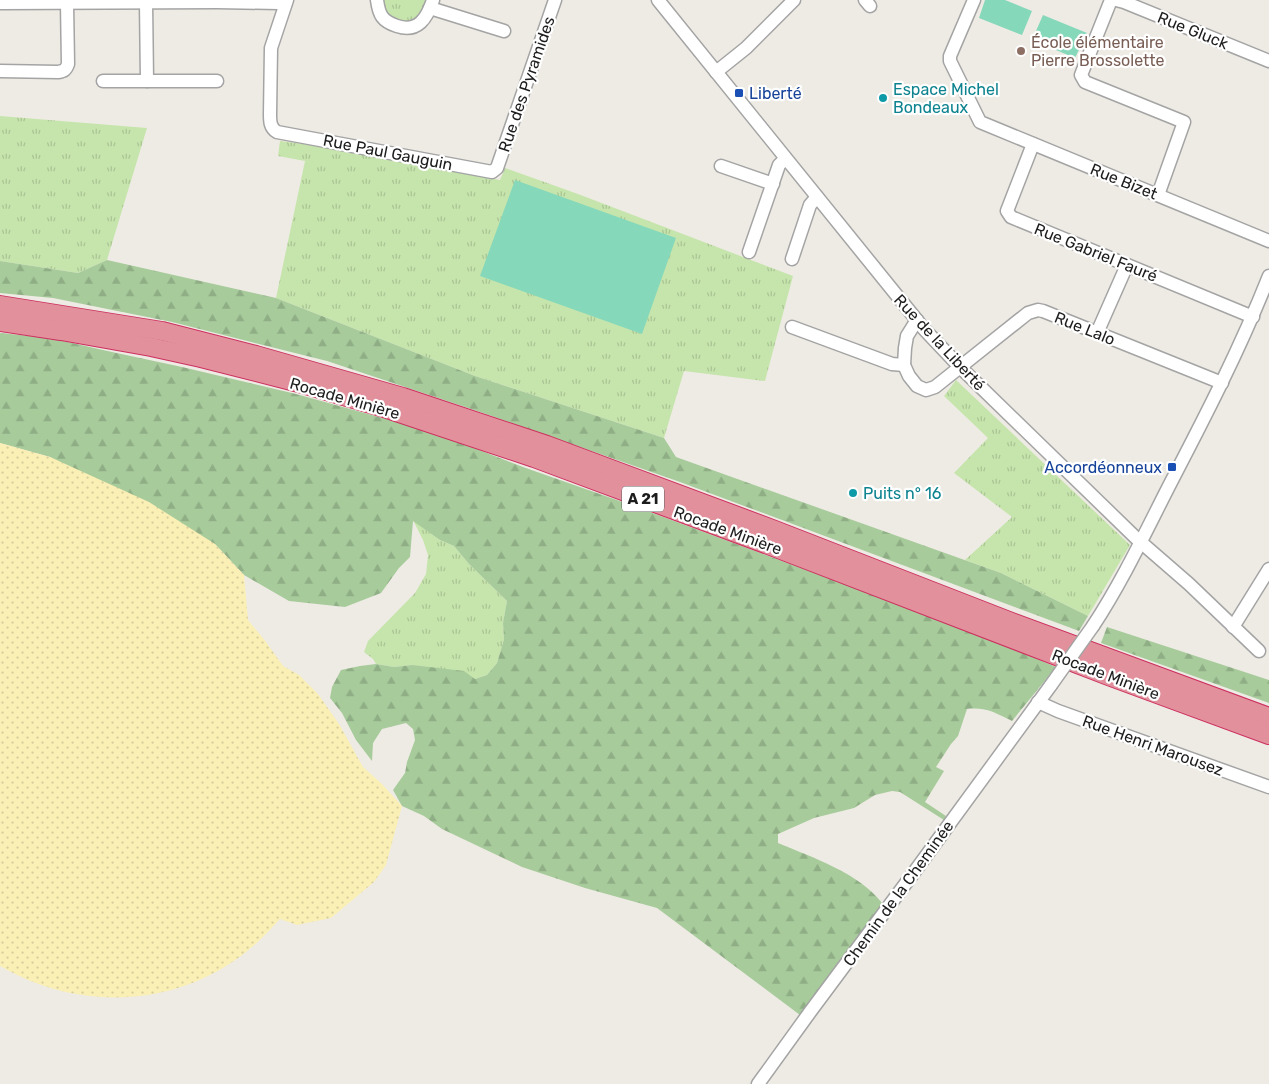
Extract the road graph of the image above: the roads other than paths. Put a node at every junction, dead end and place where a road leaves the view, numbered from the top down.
1 (377, 0) edge
2 (555, 0) edge
3 (658, 0) edge
4 (794, 0) edge
5 (974, 0) edge
6 (1111, 0) edge
7 (1116, 0) edge
8 (286, 2) edge
9 (0, 3) edge
10 (67, 3) junction
11 (146, 3) junction
12 (432, 4) edge
13 (504, 31) dead end
14 (1269, 61) edge
15 (0, 71) edge
16 (716, 72) junction
17 (103, 81) dead end
18 (147, 81) junction
19 (217, 81) dead end
20 (1033, 144) junction
21 (785, 159) junction
22 (721, 166) dead end
23 (497, 168) joint
24 (773, 184) junction
25 (1158, 195) junction
26 (817, 197) junction
27 (1269, 241) edge
28 (749, 252) dead end
29 (792, 259) dead end
30 (1127, 265) junction
31 (1269, 276) edge
32 (0, 305) edge
33 (1253, 317) junction
34 (917, 320) junction
35 (0, 322) edge
36 (792, 326) dead end
37 (1097, 333) junction
38 (904, 365) junction
39 (960, 367) junction
40 (1222, 383) junction
41 (1141, 542) junction
42 (1269, 569) edge
43 (1233, 627) junction
44 (1259, 651) dead end
45 (1038, 702) junction
46 (1269, 717) edge
47 (1269, 735) edge
48 (1269, 787) edge
49 (758, 1084) edge

1 - 12 street
2 - 23 street, Rue des Pyramides
3 - 16 street, Rue de la Liberté
4 - 16 street
5 - 20 street, Rue Bizet
6 - 25 street
7 - 14 street, Rue Gluck
8 - 11 street
8 - 23 street, Rue Paul Gauguin
9 - 10 street
10 - 11 street
10 - 15 street
11 - 18 street
12 - 13 street
16 - 21 street, Rue de la Liberté
17 - 18 street
18 - 19 street
20 - 25 street, Rue Bizet
20 - 30 street, Rue Gabriel Fauré
21 - 24 street
21 - 26 street, Rue de la Liberté
22 - 24 street
24 - 28 street
25 - 27 street, Rue Bizet
26 - 29 street
26 - 34 street, Rue de la Liberté
30 - 33 street, Rue Gabriel Fauré
30 - 37 street
31 - 33 street, Chemin de la Cheminée
32 - 46 highway, Rocade Minière / A 21
33 - 40 street, Chemin de la Cheminée
34 - 38 street
34 - 39 street, Rue de la Liberté
35 - 47 highway, Rocade Minière / A 21
36 - 38 street
37 - 39 street, Rue Lalo
37 - 40 street, Rue Lalo
38 - 39 street, Rue Lalo
39 - 41 street, Rue de la Liberté
40 - 41 street, Chemin de la Cheminée
41 - 43 street, Rue de la Liberté
41 - 45 street, Chemin de la Cheminée, bridge
42 - 43 street
43 - 44 street, Rue de la Liberté
45 - 48 street, Rue Henri Marousez
45 - 49 street, Chemin de la Cheminée

